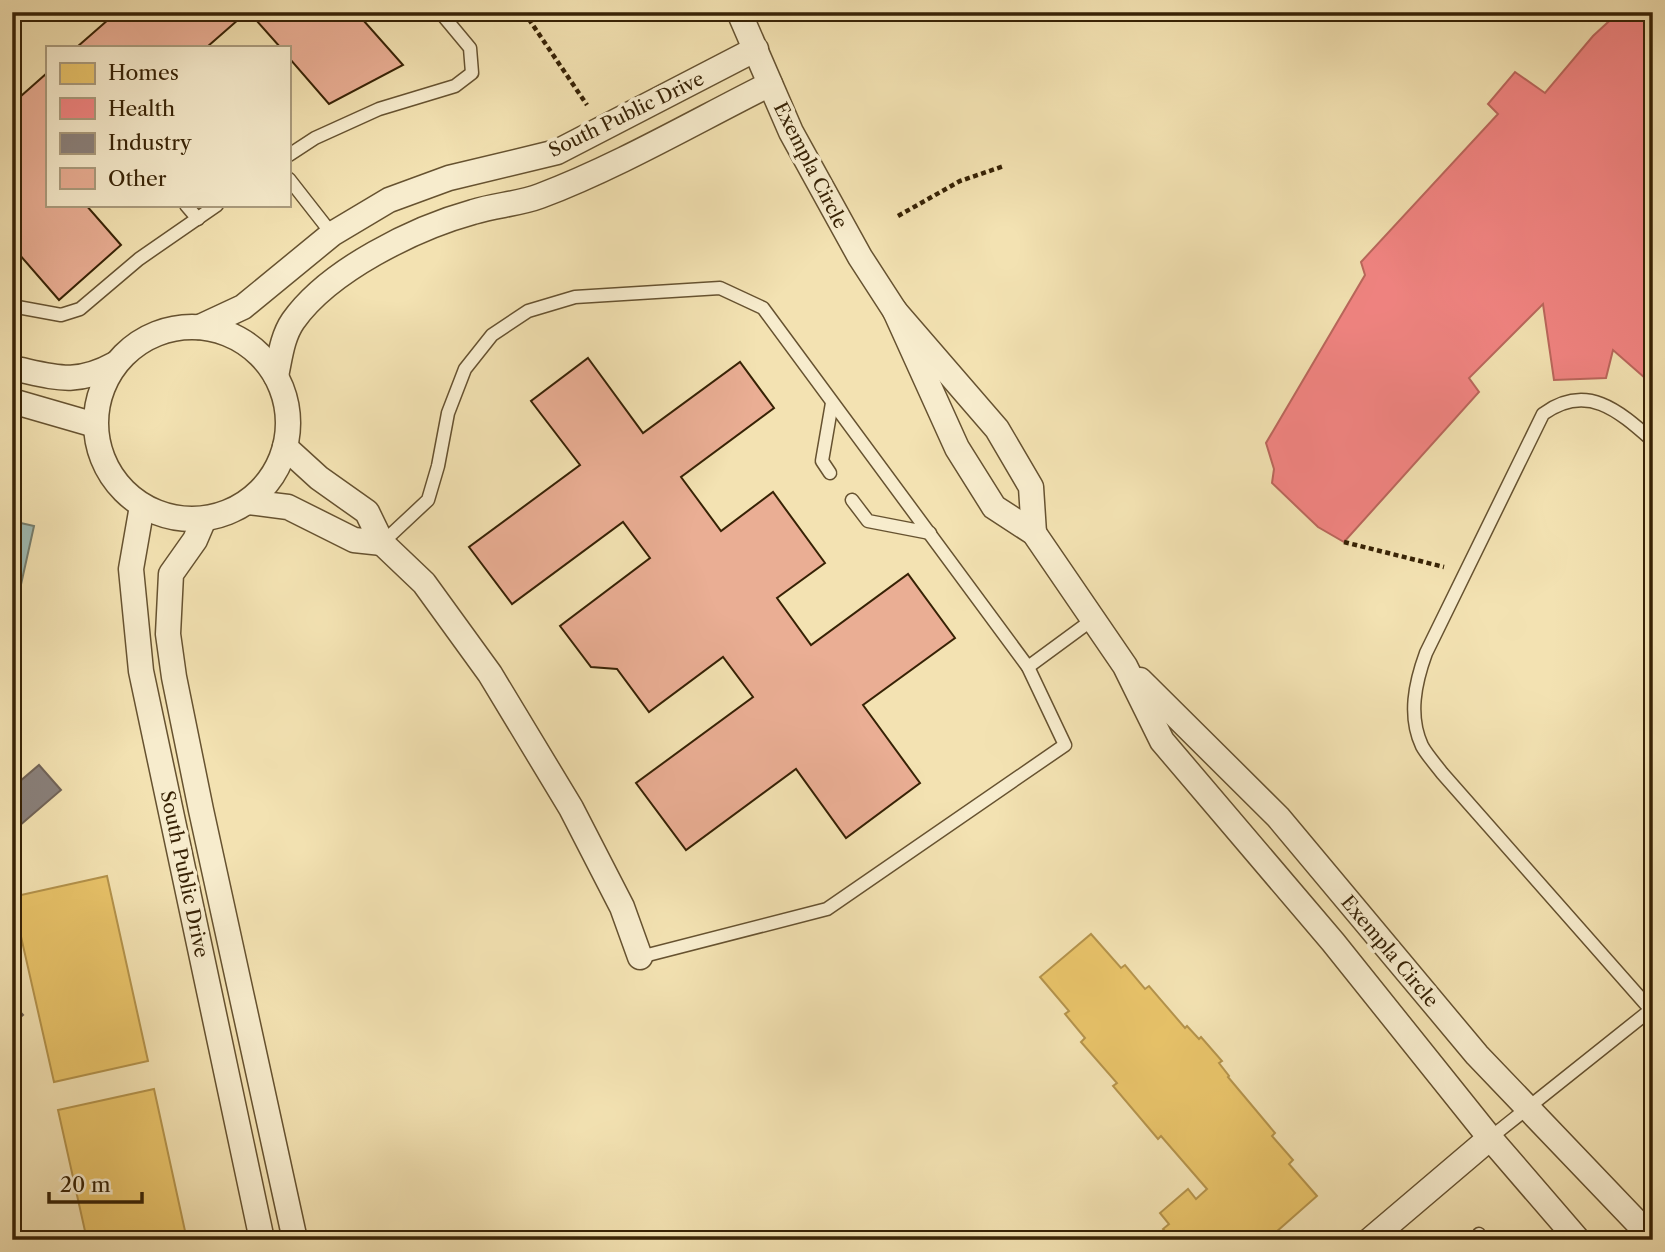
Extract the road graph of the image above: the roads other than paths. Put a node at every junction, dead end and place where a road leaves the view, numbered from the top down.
1 (440, 12) edge
2 (739, 12) edge
3 (756, 49) junction
4 (770, 83) junction
5 (290, 154) edge
6 (290, 180) edge
7 (187, 206) edge
8 (216, 206) edge
9 (198, 219) junction
10 (332, 234) junction
11 (12, 306) edge
12 (895, 311) junction
13 (200, 327) junction
14 (115, 364) junction
15 (12, 368) edge
16 (276, 376) junction
17 (12, 401) edge
18 (832, 402) junction
19 (95, 425) junction
20 (1653, 441) edge
21 (285, 447) junction
22 (830, 473) dead end
23 (852, 500) dead end
24 (248, 502) junction
25 (142, 506) junction
26 (204, 519) junction
27 (930, 533) junction
28 (1034, 533) junction
29 (382, 543) junction
30 (1092, 620) junction
31 (1125, 666) junction
32 (1028, 667) junction
33 (640, 957) joint
34 (1652, 1009) edge
35 (1528, 1108) junction
36 (1490, 1138) junction
37 (1653, 1239) edge
38 (262, 1240) edge
39 (295, 1240) edge
40 (1370, 1240) edge
41 (1578, 1240) edge

1 - 5 lane
2 - 3 street, Exempla Circle
3 - 4 street, Exempla Circle
3 - 10 street, South Public Drive
4 - 12 street, Exempla Circle
4 - 16 street, South Public Drive
6 - 10 lane
7 - 9 lane
8 - 9 lane
9 - 11 lane
10 - 13 street, South Public Drive
12 - 28 street, Exempla Circle
12 - 28 street, Exempla Circle
13 - 14 street
13 - 16 street
14 - 15 street
14 - 19 street
16 - 21 street
17 - 19 street
18 - 22 lane
18 - 27 lane
18 - 29 lane
19 - 25 street
20 - 34 lane
21 - 24 street
21 - 29 street
23 - 27 lane
24 - 26 street
24 - 29 street
25 - 26 street
25 - 38 street, South Public Drive
26 - 39 street, South Public Drive
27 - 32 lane
28 - 30 street, Exempla Circle
29 - 33 street
30 - 31 street, Exempla Circle
30 - 32 lane
31 - 35 street, Exempla Circle
31 - 36 street, Exempla Circle
32 - 33 lane
34 - 35 lane
35 - 36 lane
35 - 37 street, Exempla Circle
36 - 40 street
36 - 41 street, Exempla Circle

